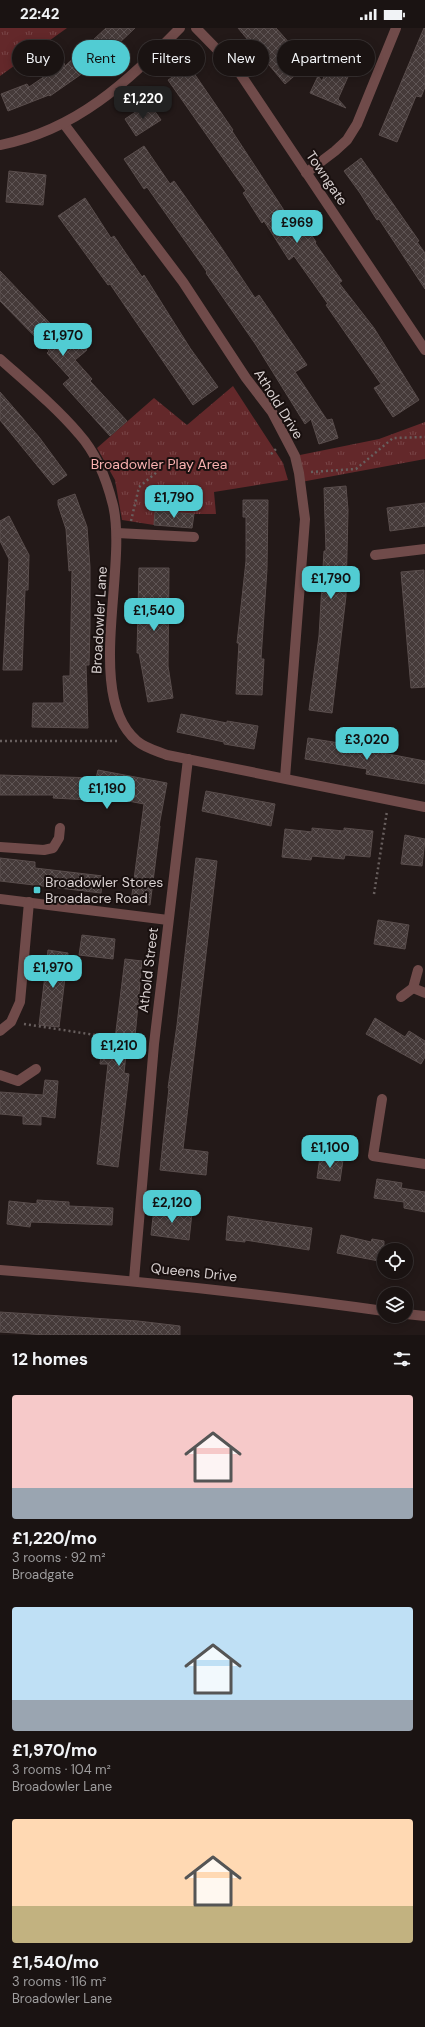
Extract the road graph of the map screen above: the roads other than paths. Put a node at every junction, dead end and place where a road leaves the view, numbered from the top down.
1 (180, 28) edge
2 (196, 28) edge
3 (396, 28) edge
4 (64, 124) junction
5 (0, 145) edge
6 (306, 173) junction
7 (425, 350) edge
8 (0, 359) edge
9 (117, 532) junction
10 (194, 537) dead end
11 (425, 549) edge
12 (375, 555) dead end
13 (188, 759) junction
14 (285, 778) junction
15 (425, 807) edge
16 (60, 828) dead end
17 (0, 847) edge
18 (0, 899) edge
19 (29, 902) junction
20 (168, 920) junction
21 (418, 970) dead end
22 (413, 988) junction
23 (425, 994) edge
24 (401, 997) dead end
25 (0, 1031) edge
26 (36, 1069) dead end
27 (0, 1075) edge
28 (382, 1099) dead end
29 (425, 1164) edge
30 (0, 1270) edge
31 (134, 1280) junction
32 (377, 1310) edge
33 (413, 1315) edge
34 (425, 1316) edge

1 - 4 street
2 - 6 street, Towngate
3 - 6 street
4 - 5 street
4 - 14 street, Athold Drive
6 - 7 street, Towngate
8 - 9 street, Broadowler Lane
9 - 10 street
9 - 13 street, Broadowler Lane
11 - 12 street
13 - 14 street, Broadowler Lane
13 - 20 street, Athold Street
14 - 15 street, Broadowler Lane
16 - 17 street
18 - 19 street
19 - 20 street
19 - 25 street
20 - 31 street, Athold Street
21 - 22 street
22 - 23 street
22 - 24 street
26 - 27 street
28 - 29 street
30 - 31 street, Queens Drive
31 - 32 street, Queens Drive
33 - 34 street

